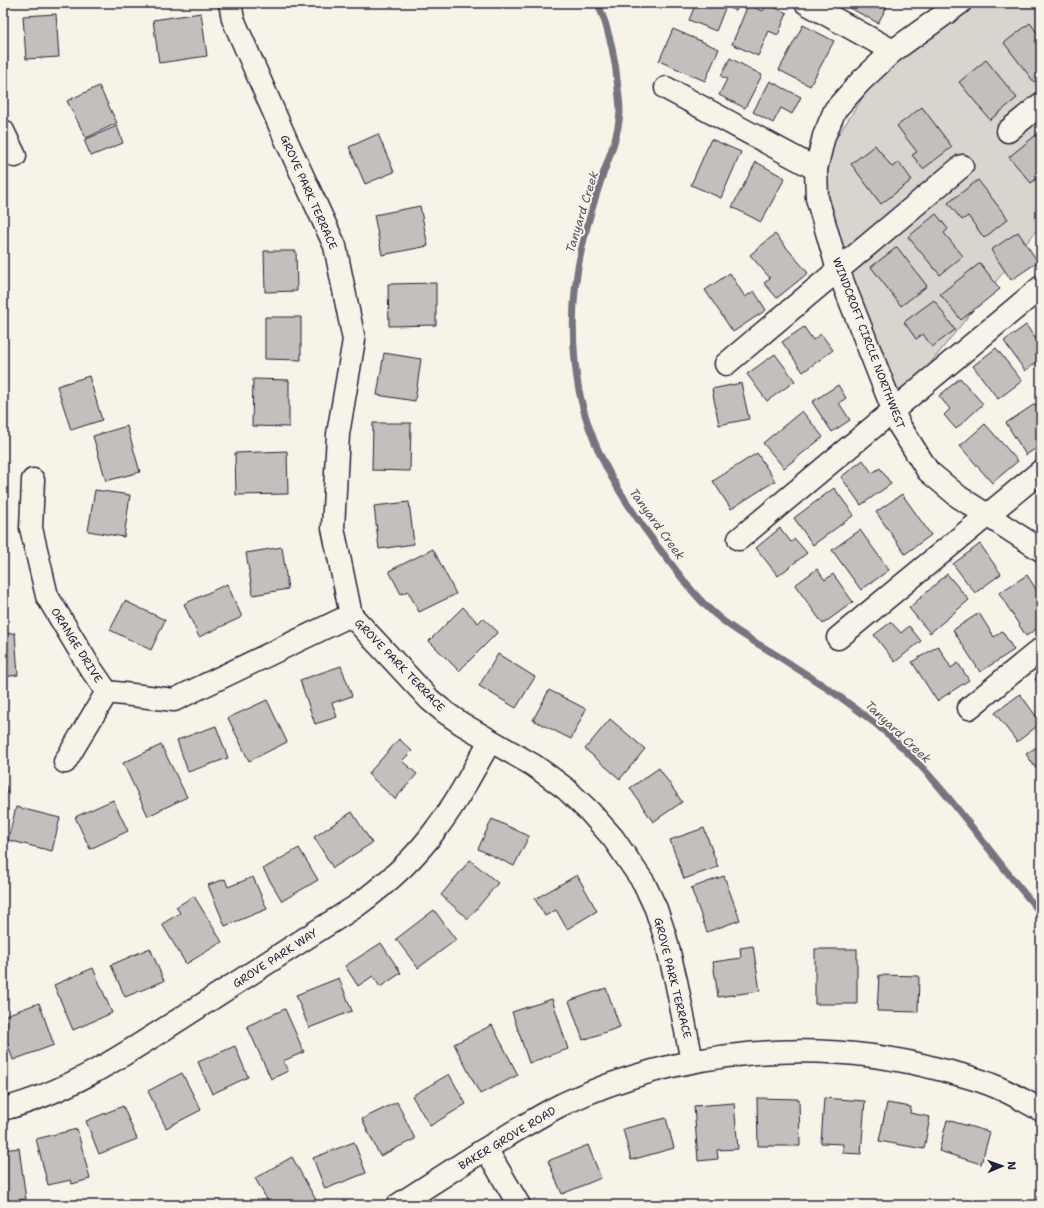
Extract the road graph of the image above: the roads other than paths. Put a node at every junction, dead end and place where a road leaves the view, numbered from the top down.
1 (230, 3) edge
2 (806, 3) edge
3 (960, 3) edge
4 (893, 51) junction
5 (666, 88) dead end
6 (1041, 104) edge
7 (3, 131) edge
8 (1008, 131) dead end
9 (15, 156) dead end
10 (962, 166) dead end
11 (816, 169) junction
12 (838, 270) junction
13 (1041, 287) edge
14 (726, 364) dead end
15 (893, 410) junction
16 (1041, 471) edge
17 (33, 480) dead end
18 (987, 516) junction
19 (739, 540) dead end
20 (1041, 550) edge
21 (351, 615) junction
22 (838, 638) dead end
23 (1041, 649) edge
24 (107, 692) junction
25 (969, 708) dead end
26 (490, 741) junction
27 (65, 762) dead end
28 (692, 1061) junction
29 (3, 1109) edge
30 (1041, 1110) edge
31 (486, 1149) junction
32 (398, 1205) edge
33 (519, 1205) edge

1 - 21 street, GROVE PARK TERRACE
2 - 4 street
3 - 4 street, WINDCROFT CIRCLE NORTHWEST
4 - 11 street, WINDCROFT CIRCLE NORTHWEST
5 - 11 street
6 - 8 street
7 - 9 street
10 - 12 street
11 - 12 street, WINDCROFT CIRCLE NORTHWEST
12 - 14 street
12 - 15 street, WINDCROFT CIRCLE NORTHWEST
13 - 15 street
15 - 18 street, WINDCROFT CIRCLE NORTHWEST
15 - 19 street
16 - 18 street
17 - 24 street, ORANGE DRIVE
18 - 20 street, WINDCROFT CIRCLE NORTHWEST
18 - 22 street
21 - 24 street, ORANGE DRIVE
21 - 26 street, GROVE PARK TERRACE
23 - 25 street
24 - 27 street
26 - 28 street, GROVE PARK TERRACE
26 - 29 street, GROVE PARK WAY
28 - 30 street, BAKER GROVE ROAD
28 - 31 street, BAKER GROVE ROAD
31 - 32 street, BAKER GROVE ROAD
31 - 33 street

